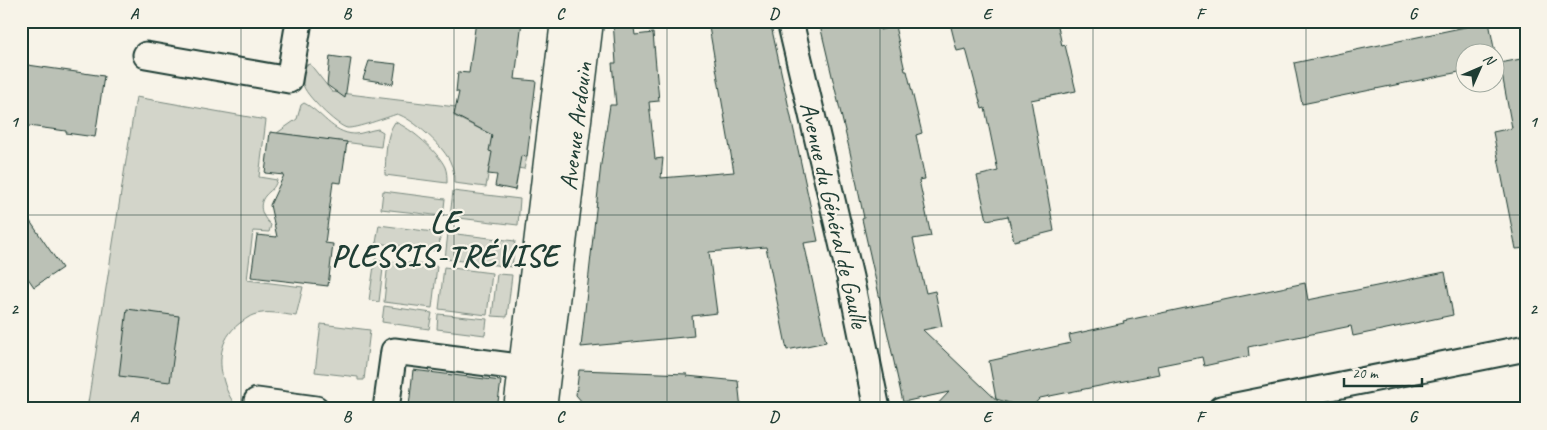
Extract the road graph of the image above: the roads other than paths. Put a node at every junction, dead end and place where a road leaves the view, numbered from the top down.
1 (299, 21) edge
2 (564, 21) edge
3 (589, 21) edge
4 (790, 21) edge
5 (146, 55) dead end
6 (1526, 348) edge
7 (535, 369) junction
8 (1323, 399) edge
9 (257, 401) dead end
10 (316, 409) edge
11 (386, 409) edge
12 (518, 409) edge
13 (542, 409) edge
14 (877, 409) edge
15 (1221, 409) edge

1 - 5 street
2 - 7 street, Avenue Ardouin
3 - 7 street, Avenue Ardouin
4 - 14 street, Avenue du Général de Gaulle
6 - 8 street
7 - 11 street
7 - 12 street, Avenue Ardouin
7 - 13 street, Avenue Ardouin
8 - 15 street
9 - 10 street

